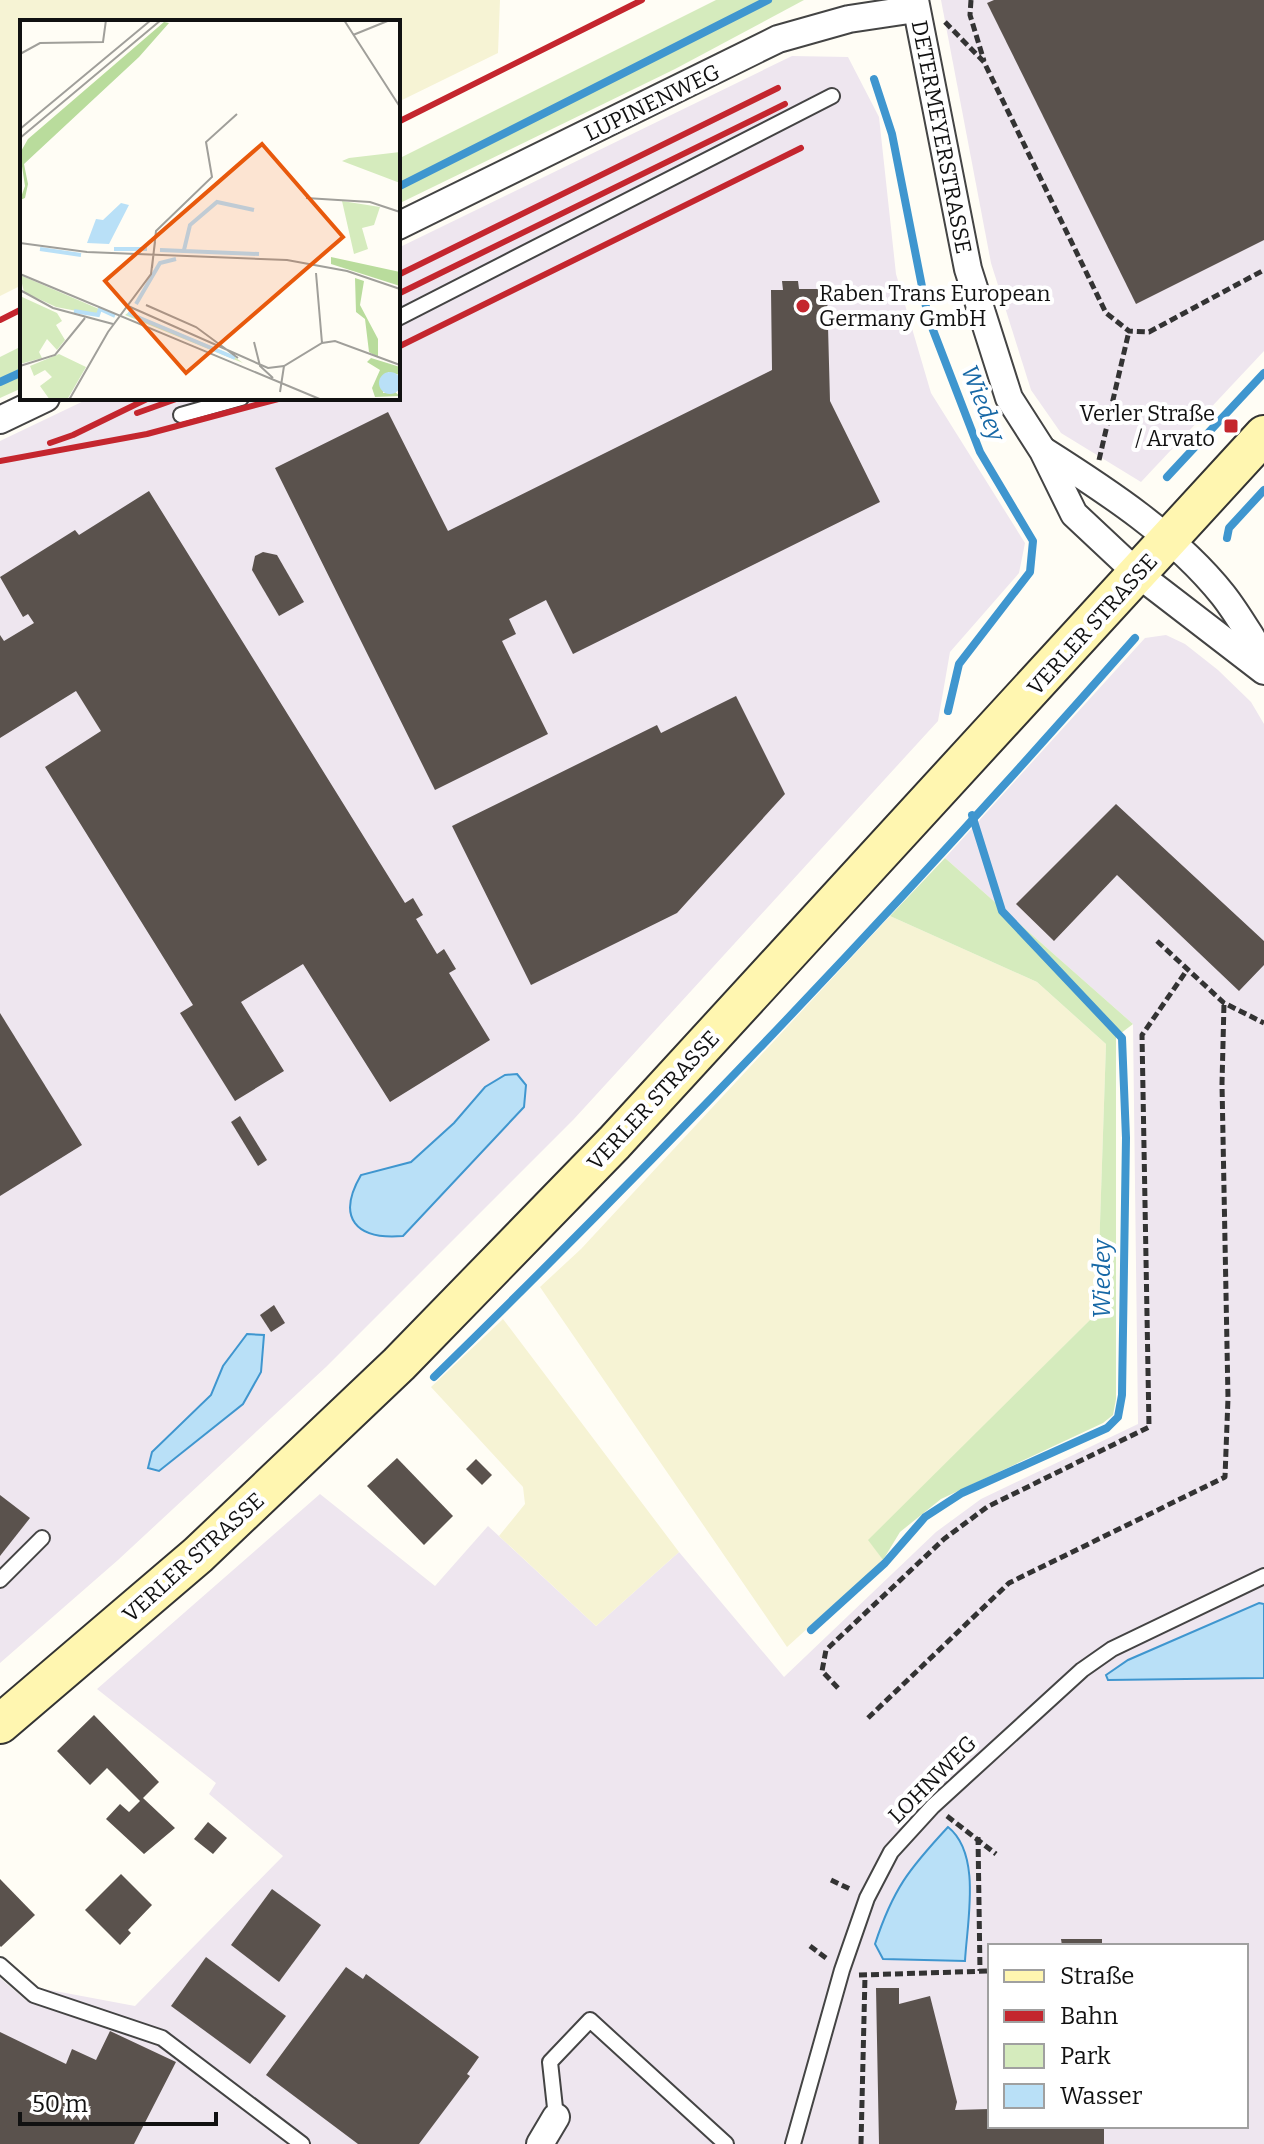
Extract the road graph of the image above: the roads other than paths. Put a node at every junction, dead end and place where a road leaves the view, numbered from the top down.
1 (916, 4) edge
2 (832, 96) dead end
3 (400, 225) edge
4 (400, 317) edge
5 (42, 400) edge
6 (234, 400) edge
7 (181, 415) dead end
8 (0, 420) edge
9 (1264, 435) edge
10 (1043, 451) junction
11 (1168, 540) junction
12 (1138, 574) junction
13 (1264, 657) edge
14 (1264, 671) edge
15 (42, 1538) dead end
16 (1264, 1576) edge
17 (0, 1580) edge
18 (0, 1724) edge
19 (0, 1965) edge
20 (556, 2117) joint
21 (302, 2144) edge
22 (540, 2144) edge
23 (726, 2144) edge
24 (793, 2144) edge

1 - 3 street, LUPINENWEG
1 - 10 street, DETERMEYERSTRASSE
2 - 4 lane
5 - 8 street
6 - 7 lane
9 - 11 main road, VERLER STRASSE
10 - 11 street, DETERMEYERSTRASSE
10 - 12 street, DETERMEYERSTRASSE
11 - 12 main road, VERLER STRASSE
11 - 13 street, DETERMEYERSTRASSE
12 - 14 street, DETERMEYERSTRASSE
12 - 18 main road, VERLER STRASSE
15 - 17 lane
16 - 24 lane, LOHNWEG
19 - 21 lane
20 - 22 street
20 - 23 lane

